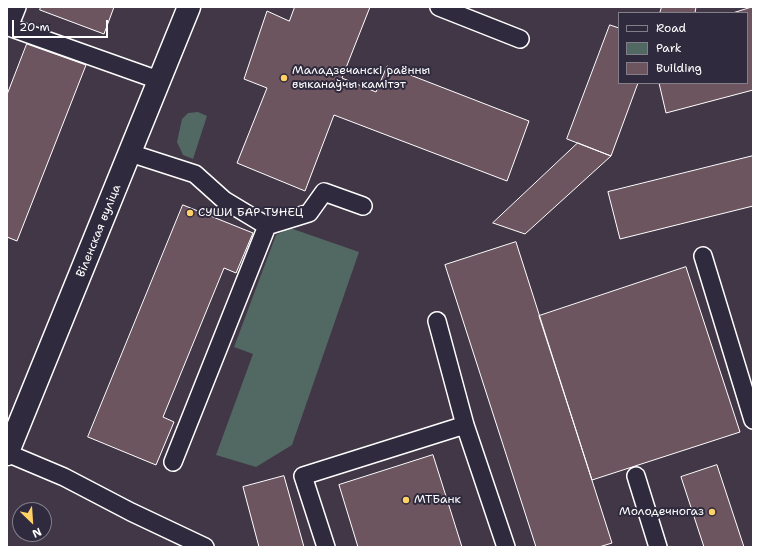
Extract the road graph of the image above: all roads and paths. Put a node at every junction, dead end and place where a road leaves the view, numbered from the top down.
1 (17, 7) edge
2 (189, 7) edge
3 (439, 7) edge
4 (8, 30) edge
5 (520, 39) dead end
6 (161, 81) junction
7 (130, 153) junction
8 (363, 206) dead end
9 (267, 226) junction
10 (703, 256) dead end
11 (437, 321) dead end
12 (753, 420) edge
13 (465, 424) junction
14 (7, 453) edge
15 (173, 462) dead end
16 (636, 476) dead end
17 (205, 547) edge
18 (326, 547) edge
19 (506, 547) edge
20 (658, 547) edge

1 - 4 lane
2 - 6 main road, Віленская вуліца
3 - 5 lane
4 - 6 lane
6 - 7 main road, Віленская вуліца
7 - 9 lane
7 - 14 main road, Віленская вуліца
8 - 9 lane
9 - 15 lane
10 - 12 lane
11 - 13 lane
13 - 18 lane
13 - 19 lane
14 - 17 lane
16 - 20 lane

